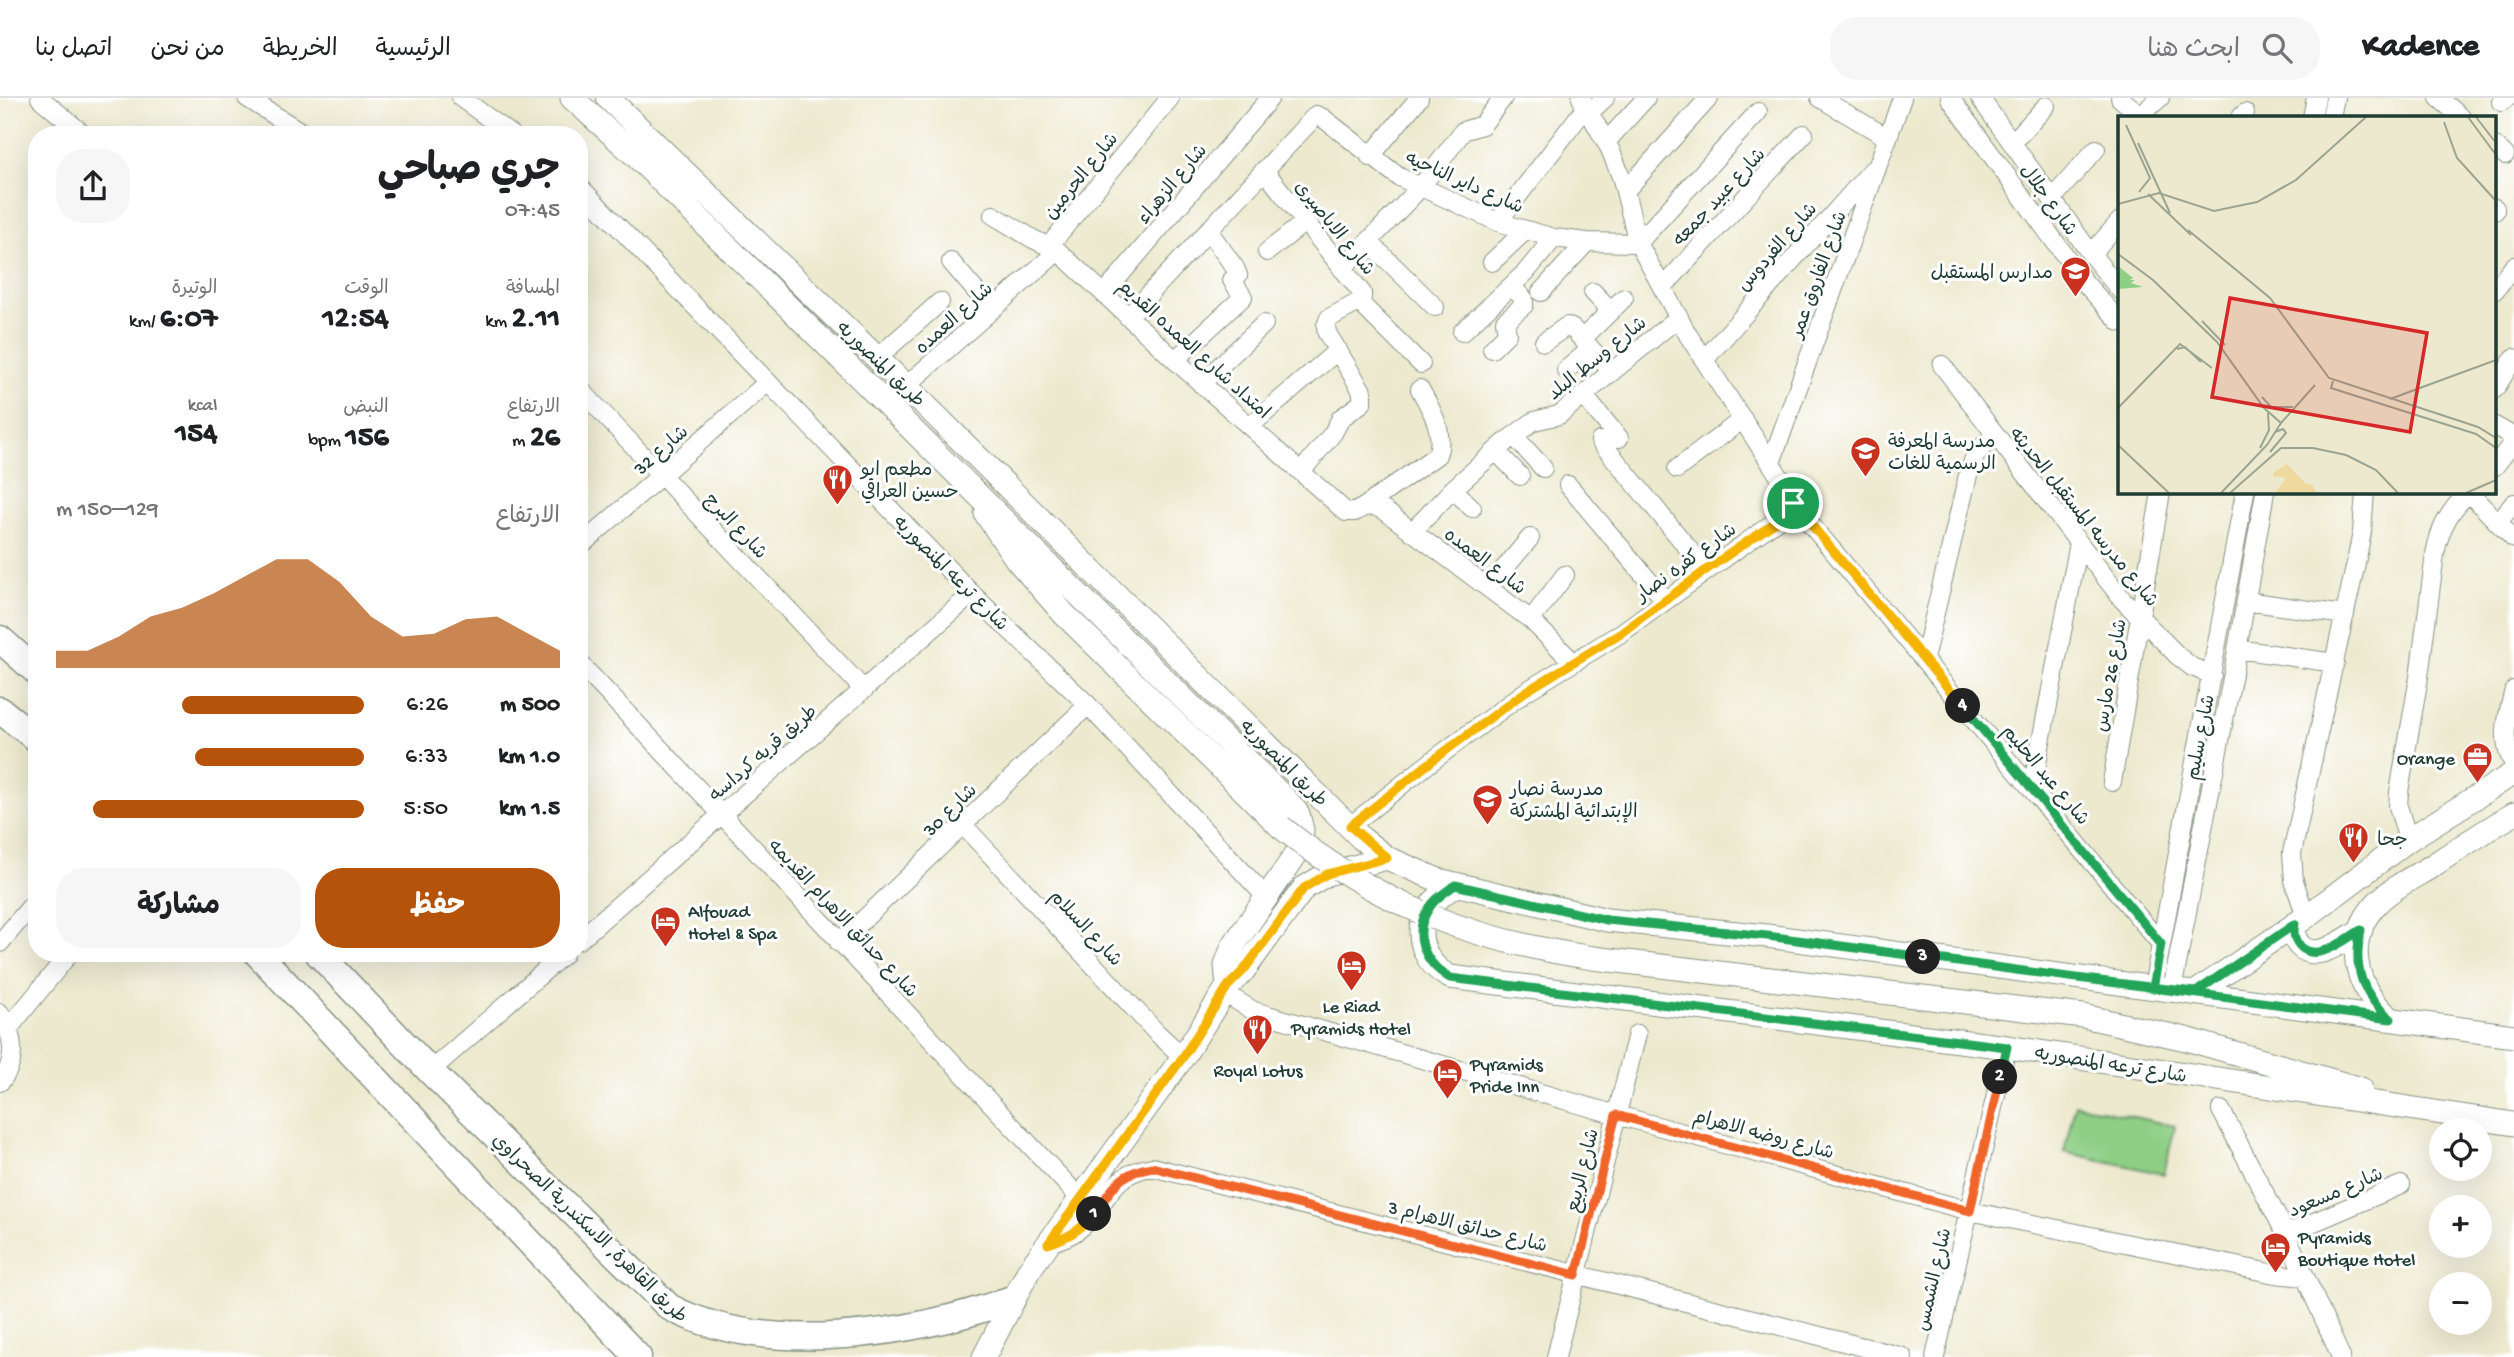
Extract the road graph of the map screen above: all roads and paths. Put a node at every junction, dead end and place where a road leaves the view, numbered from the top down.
1 (40, 98) edge
2 (247, 98) edge
3 (461, 98) edge
4 (572, 98) edge
5 (608, 98) edge
6 (1170, 98) edge
7 (1270, 98) edge
8 (1419, 98) edge
9 (1605, 98) edge
10 (1646, 98) edge
11 (1709, 98) edge
12 (1820, 98) edge
13 (1902, 98) edge
14 (1950, 98) edge
15 (1980, 98) edge
16 (2120, 98) edge
17 (2160, 98) edge
18 (2315, 98) edge
19 (2335, 98) edge
20 (2439, 98) edge
21 (1495, 101) edge
22 (1586, 106) edge
23 (2046, 106) dead end
24 (1758, 112) dead end
25 (2141, 116) edge
26 (2312, 116) edge
27 (2331, 116) edge
28 (2460, 116) edge
29 (73, 126) edge
30 (292, 126) edge
31 (500, 126) edge
32 (1804, 134) dead end
33 (1888, 138) junction
34 (1606, 142) junction
35 (2012, 143) junction
36 (2096, 149) dead end
37 (1370, 157) junction
38 (1879, 161) junction
39 (1264, 170) junction
40 (1420, 188) junction
41 (1626, 190) junction
42 (588, 195) edge
43 (2052, 199) junction
44 (993, 215) dead end
45 (1305, 222) junction
46 (1498, 222) junction
47 (2118, 223) edge
48 (1208, 230) junction
49 (1525, 231) junction
50 (1554, 238) junction
51 (1368, 241) junction
52 (1587, 242) junction
53 (1638, 243) junction
54 (1054, 248) junction
55 (1267, 252) dead end
56 (2091, 254) junction
57 (951, 262) dead end
58 (1492, 262) dead end
59 (2514, 266) edge
60 (1342, 269) junction
61 (1511, 286) junction
62 (1663, 287) junction
63 (2118, 288) edge
64 (2496, 288) edge
65 (1541, 292) dead end
66 (1592, 292) dead end
67 (1104, 294) junction
68 (940, 302) dead end
69 (1359, 302) junction
70 (1435, 307) dead end
71 (992, 310) junction
72 (1128, 317) junction
73 (1679, 317) junction
74 (2118, 320) edge
75 (1265, 324) dead end
76 (1462, 332) dead end
77 (1544, 342) dead end
78 (1587, 344) junction
79 (1492, 349) dead end
80 (1338, 351) junction
81 (877, 358) junction
82 (2514, 358) edge
83 (1705, 359) junction
84 (1175, 360) junction
85 (1421, 365) dead end
86 (1942, 365) dead end
87 (1566, 370) dead end
88 (1612, 372) junction
89 (768, 382) junction
90 (1202, 384) junction
91 (906, 386) junction
92 (2496, 387) edge
93 (1420, 389) dead end
94 (1583, 395) junction
95 (588, 398) edge
96 (1743, 419) junction
97 (1250, 426) junction
98 (2496, 427) edge
99 (1994, 435) junction
100 (1514, 436) junction
101 (1619, 438) dead end
102 (2514, 439) edge
103 (1601, 441) dead end
104 (1497, 452) junction
105 (1771, 464) junction
106 (2496, 465) edge
107 (1542, 468) dead end
108 (1677, 469) dead end
109 (1301, 472) junction
110 (661, 475) junction
111 (1520, 476) dead end
112 (966, 482) junction
113 (1568, 485) dead end
114 (1452, 489) junction
115 (2161, 494) edge
116 (2245, 494) edge
117 (2265, 494) edge
118 (2365, 494) edge
119 (2469, 494) edge
120 (2471, 494) edge
121 (1793, 503) junction
122 (2514, 503) edge
123 (1364, 507) junction
124 (1472, 508) dead end
125 (2498, 522) junction
126 (1412, 532) junction
127 (1530, 538) dead end
128 (2514, 538) edge
129 (588, 539) edge
130 (2079, 543) junction
131 (1706, 570) junction
132 (1565, 575) dead end
133 (1488, 588) junction
134 (972, 594) junction
135 (1665, 600) junction
136 (2246, 601) junction
137 (2345, 615) junction
138 (2140, 618) junction
139 (1531, 620) junction
140 (0, 639) edge
141 (2237, 649) junction
142 (1924, 659) junction
143 (1573, 662) junction
144 (2335, 663) junction
145 (28, 664) edge
146 (588, 672) edge
147 (2212, 675) junction
148 (864, 690) junction
149 (2514, 690) edge
150 (1088, 705) junction
151 (0, 710) edge
152 (28, 732) edge
153 (2514, 764) edge
154 (2514, 773) edge
155 (2112, 782) dead end
156 (2032, 789) junction
157 (2514, 814) edge
158 (721, 816) junction
159 (963, 825) junction
160 (1350, 826) junction
161 (2408, 840) junction
162 (1387, 858) junction
163 (1455, 885) junction
164 (1266, 897) junction
165 (28, 910) edge
166 (2300, 920) junction
167 (2361, 930) junction
168 (588, 932) edge
169 (0, 943) edge
170 (839, 943) junction
171 (2161, 944) junction
172 (61, 962) edge
173 (266, 962) edge
174 (327, 962) edge
175 (555, 962) edge
176 (2163, 989) junction
177 (1226, 990) junction
178 (2196, 992) junction
179 (2391, 1019) junction
180 (4, 1020) edge
181 (1637, 1034) dead end
182 (2514, 1037) edge
183 (2007, 1047) junction
184 (1183, 1057) junction
185 (430, 1072) junction
186 (0, 1082) edge
187 (2403, 1107) junction
188 (2221, 1110) dead end
189 (1616, 1115) junction
190 (2514, 1124) edge
191 (2401, 1185) dead end
192 (1080, 1198) junction
193 (1970, 1211) junction
194 (2286, 1234) junction
195 (1048, 1244) junction
196 (1576, 1275) junction
197 (2304, 1278) junction
198 (1012, 1298) junction
199 (717, 1336) junction
200 (735, 1356) edge
201 (638, 1357) edge
202 (984, 1357) edge
203 (1556, 1357) edge
204 (1903, 1357) edge
205 (1935, 1357) edge
206 (2341, 1357) edge

1 - 29 street
2 - 30 street
3 - 31 street
4 - 112 main road, طريق المنصوريه
5 - 81 main road, طريق المنصوريه
6 - 54 street, شارع الحرمين
7 - 67 street, شارع الزهراء
8 - 37 street
9 - 22 street
10 - 34 street
11 - 41 street
12 - 33 street
13 - 33 street, شارع الفاروق عمر
14 - 74 street, شارع جلال
15 - 35 street, شارع جلال
16 - 25 street
17 - 25 street
18 - 26 street
19 - 27 street
20 - 28 street
21 - 40 street
22 - 34 street
22 - 46 street
23 - 35 street
24 - 53 street
32 - 62 street, شارع عبيد جمعه
33 - 38 street, شارع الفاروق عمر
34 - 41 street
35 - 43 street, شارع جلال
36 - 43 street
37 - 39 street, شارع داير الناحيه
37 - 40 street, شارع داير الناحيه
38 - 83 street, شارع الفردوس
38 - 105 street, شارع الفاروق عمر
39 - 45 street, شارع الاباصيرى
39 - 48 street, شارع داير الناحيه
40 - 46 street, شارع داير الناحيه
40 - 51 street
41 - 53 street
42 - 89 street, شارع ترعه المنصوريه
43 - 56 street, شارع جلال
44 - 54 street, امتداد شارع العمده القديم
45 - 55 street
45 - 60 street, شارع الاباصيرى
46 - 49 street, شارع داير الناحيه
47 - 56 street
48 - 72 street, شارع داير الناحيه
48 - 84 street
49 - 50 street, شارع داير الناحيه
49 - 58 street
50 - 52 street, شارع داير الناحيه
50 - 61 street
51 - 60 street
51 - 70 street
52 - 53 street, شارع داير الناحيه
52 - 65 street
53 - 62 street
54 - 67 street, امتداد شارع العمده القديم
54 - 71 street, شارع العمده
56 - 63 street, شارع جلال
57 - 71 street
59 - 64 street
60 - 69 street, شارع الاباصيرى
61 - 76 street
61 - 79 street
62 - 73 street
66 - 78 street
67 - 72 street, امتداد شارع العمده القديم
68 - 81 street
69 - 80 street, شارع الاباصيرى
69 - 85 street
71 - 91 street, شارع العمده
72 - 84 street, امتداد شارع العمده القديم
73 - 83 street
73 - 88 street, شارع وسط البلد
75 - 90 street
77 - 78 street
78 - 87 street
78 - 88 street
80 - 97 street
80 - 109 street, شارع الاباصيرى
81 - 91 main road, طريق المنصوريه
82 - 92 street
83 - 96 street
84 - 90 street, امتداد شارع العمده القديم
86 - 99 street, شارع مدرسه المستقبل الحديثه
88 - 94 street, شارع وسط البلد
89 - 110 street, شارع 32
89 - 134 street, شارع ترعه المنصوريه
90 - 97 street, امتداد شارع العمده القديم
91 - 160 main road, طريق المنصوريه
93 - 123 street
94 - 100 street, شارع وسط البلد
94 - 101 street
95 - 110 street, شارع البرج
96 - 105 street
96 - 108 street
97 - 109 street, امتداد شارع العمده القديم
98 - 102 street
99 - 130 street, شارع مدرسه المستقبل الحديثه
99 - 142 street
100 - 104 street, شارع وسط البلد
100 - 107 street
102 - 106 street
103 - 131 street
104 - 111 street
104 - 114 street, شارع وسط البلد
105 - 121 street
109 - 123 street, امتداد شارع العمده القديم
110 - 129 street, شارع 32
110 - 148 street, شارع البرج
112 - 164 main road, طريق المنصوريه
112 - 187 main road, bridge
113 - 135 street
114 - 124 street
114 - 126 street, شارع وسط البلد
115 - 138 street, شارع 26 مارس
116 - 147 street, شارع سليم
117 - 136 street, شارع سليم
118 - 137 street
119 - 161 street
120 - 125 street
121 - 131 street, شارع كفره نصار
121 - 142 street, شارع عبد الحليم
122 - 125 street
123 - 126 street, شارع العمده
125 - 128 street
126 - 133 street, شارع العمده
127 - 133 street
130 - 138 street, شارع مدرسه المستقبل الحديثه
130 - 156 street
131 - 135 street, شارع كفره نصار
132 - 139 street
133 - 139 street, شارع العمده
134 - 148 street, طريق قريه كرداسه
134 - 150 street, شارع ترعه المنصوريه
135 - 143 street, شارع كفره نصار
136 - 137 street
136 - 141 street, شارع سليم
137 - 144 street
138 - 147 street, شارع مدرسه المستقبل الحديثه
138 - 155 street, شارع 26 مارس
139 - 143 street, شارع العمده
140 - 145 highway
141 - 144 street
141 - 176 street, شارع سليم
142 - 156 street, شارع عبد الحليم
143 - 160 street, شارع كفره نصار
144 - 166 street
146 - 158 street, شارع حدائق الاهرام القديمه
147 - 171 street, شارع سليم
148 - 158 street, طريق قريه كرداسه
149 - 153 street
150 - 159 street, شارع 30
150 - 164 street, شارع ترعه المنصوريه
151 - 152 highway
154 - 161 main road
156 - 171 street, شارع عبد الحليم
157 - 167 main road
158 - 168 street, طريق قريه كرداسه
158 - 170 street, شارع حدائق الاهرام القديمه
159 - 170 street, شارع 30
159 - 184 street, شارع السلام
160 - 162 main road, طريق المنصوريه
161 - 166 main road
162 - 163 main road, طريق المنصوريه
162 - 177 main road
163 - 176 main road, طريق المنصوريه
163 - 183 main road, شارع ترعه المنصوريه
164 - 177 main road, طريق المنصوريه
165 - 169 street
166 - 167 main road
166 - 178 main road
167 - 179 main road
170 - 192 street, شارع حدائق الاهرام القديمه
171 - 176 street, شارع سليم
172 - 180 street
173 - 201 highway
174 - 185 highway, طريق القاهرة, الاسكندرية الصحراوي
175 - 185 street
176 - 178 main road, طريق المنصوريه
177 - 184 main road
177 - 189 street, شارع روضه الاهرام
178 - 179 main road, طريق المنصوريه
179 - 182 main road, طريق المنصوريه
180 - 186 street
181 - 189 street, شارع الربيع
183 - 187 main road, شارع ترعه المنصوريه
183 - 193 street, شارع الشمس
184 - 192 main road
185 - 199 highway, طريق القاهرة, الاسكندرية الصحراوي
187 - 190 main road, شارع ترعه المنصوريه
188 - 194 street
189 - 193 street, شارع روضه الاهرام
189 - 196 street, شارع الربيع
191 - 194 street, شارع مسعود
192 - 195 main road
193 - 197 street, شارع روضه الاهرام
193 - 205 street, شارع الشمس
194 - 197 street
195 - 196 street, شارع حدائق الاهرام 3
195 - 198 main road
196 - 203 street, شارع الربيع
196 - 204 street, شارع حدائق الاهرام 3
197 - 206 street
198 - 199 highway, طريق القاهرة, الاسكندرية الصحراوي
198 - 202 main road
199 - 200 highway

